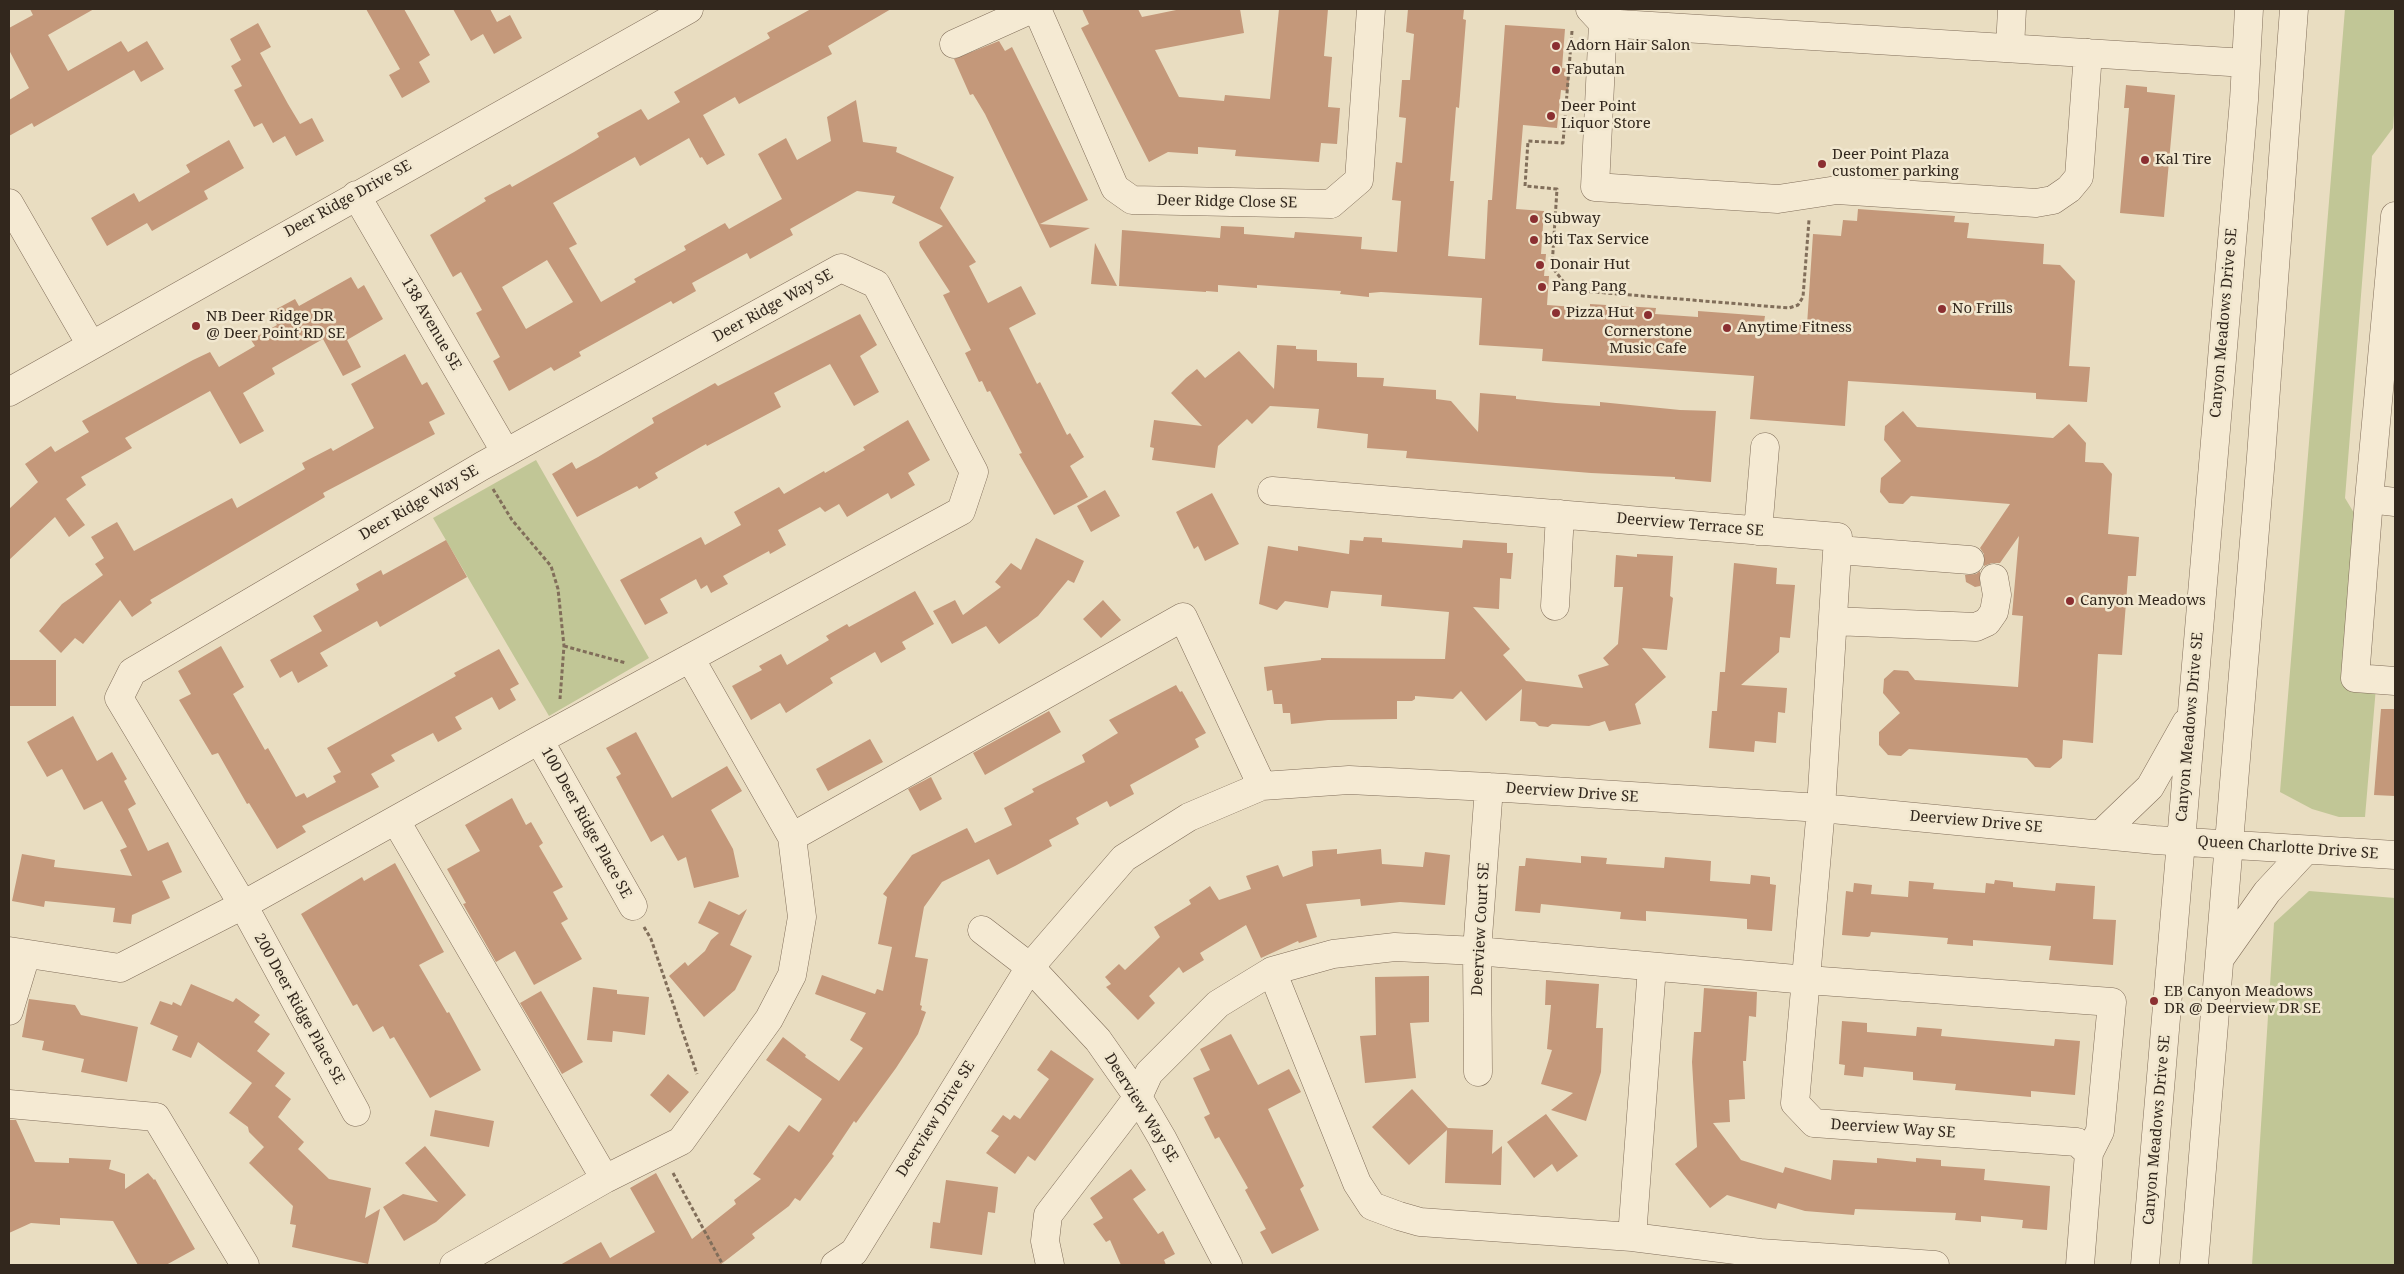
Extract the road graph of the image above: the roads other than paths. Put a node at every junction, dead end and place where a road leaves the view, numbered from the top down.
1 (689, 9) edge
2 (1032, 9) edge
3 (1037, 9) edge
4 (1371, 9) edge
5 (2012, 9) edge
6 (2249, 9) edge
7 (2294, 14) edge
8 (1597, 16) edge
9 (1718, 19) edge
10 (954, 44) dead end
11 (2010, 48) junction
12 (2088, 53) junction
13 (2246, 62) junction
14 (356, 195) junction
15 (9, 203) edge
16 (2395, 216) edge
17 (2390, 328) edge
18 (90, 345) junction
19 (9, 392) edge
20 (1765, 447) dead end
21 (506, 453) junction
22 (1272, 491) dead end
23 (2368, 499) junction
24 (2395, 502) edge
25 (1560, 514) junction
26 (1758, 531) junction
27 (1838, 550) junction
28 (1970, 560) dead end
29 (1994, 578) dead end
30 (1555, 606) dead end
31 (1833, 621) junction
32 (690, 658) junction
33 (2395, 681) edge
34 (2190, 715) junction
35 (539, 740) junction
36 (1262, 786) junction
37 (1490, 787) junction
38 (1822, 808) junction
39 (396, 821) junction
40 (2101, 834) junction
41 (792, 837) junction
42 (2181, 842) junction
43 (2230, 844) junction
44 (2306, 850) junction
45 (2395, 855) edge
46 (243, 905) junction
47 (632, 906) road end
48 (982, 930) dead end
49 (1477, 951) junction
50 (17, 953) edge
51 (2220, 959) junction
52 (1030, 967) junction
53 (1652, 967) junction
54 (1272, 971) junction
55 (1807, 980) junction
56 (9, 1012) edge
57 (1478, 1072) dead end
58 (1138, 1097) junction
59 (9, 1104) edge
60 (356, 1112) dead end
61 (2089, 1153) junction
62 (605, 1178) junction
63 (1632, 1237) junction
64 (851, 1261) edge
65 (245, 1265) edge
66 (454, 1265) edge
67 (1050, 1265) edge
68 (1228, 1265) edge
69 (1935, 1265) edge
70 (2080, 1265) edge
71 (2145, 1265) edge
72 (2194, 1265) edge

1 - 14 street, Deer Ridge Drive SE
2 - 10 street
3 - 4 street, Deer Ridge Close SE
5 - 11 street
6 - 13 street, Canyon Meadows Drive SE
7 - 43 street
8 - 9 street
8 - 12 street
9 - 11 street
11 - 12 street
12 - 13 street
13 - 34 street, Canyon Meadows Drive SE
14 - 18 street, Deer Ridge Drive SE
14 - 21 street, 138 Avenue SE
15 - 18 street
16 - 17 street
17 - 23 street
18 - 19 street, Deer Ridge Drive SE
20 - 26 street
21 - 32 street, Deer Ridge Way SE
21 - 46 street, Deer Ridge Way SE
22 - 25 street, Deerview Terrace SE
23 - 24 street
23 - 33 street
25 - 26 street, Deerview Terrace SE
25 - 30 street
26 - 27 street, Deerview Terrace SE
27 - 28 street
27 - 31 street
29 - 31 street
31 - 38 street
32 - 35 street, Deer Ridge Way SE
32 - 41 street
34 - 40 street
34 - 42 street, Canyon Meadows Drive SE
35 - 39 street, Deer Ridge Way SE
35 - 47 street, 100 Deer Ridge Place SE
36 - 37 street, Deerview Drive SE
36 - 41 street
36 - 52 street, Deerview Drive SE
37 - 38 street, Deerview Drive SE
37 - 49 street, Deerview Court SE
38 - 40 street, Deerview Drive SE
38 - 55 street, Deerview Way SE
39 - 46 street, Deer Ridge Way SE
39 - 62 street
40 - 42 street, Deerview Drive SE
41 - 62 street
42 - 43 street, Queen Charlotte Drive SE
42 - 71 street, Canyon Meadows Drive SE
43 - 44 street, Queen Charlotte Drive SE
43 - 51 street
44 - 45 street, Queen Charlotte Drive SE
44 - 51 street
46 - 50 street, Deer Ridge Way SE
46 - 60 street, 200 Deer Ridge Place SE
48 - 52 street
49 - 53 street
49 - 54 street
49 - 57 street, Deerview Court SE
50 - 56 street
51 - 72 street
52 - 58 street, Deerview Way SE
52 - 64 street, Deerview Drive SE
53 - 55 street
53 - 63 street
54 - 58 street
54 - 63 street
55 - 61 street, Deerview Way SE
55 - 61 street
58 - 67 street
58 - 68 street, Deerview Way SE
59 - 65 street
61 - 70 street
62 - 66 street
63 - 69 street

